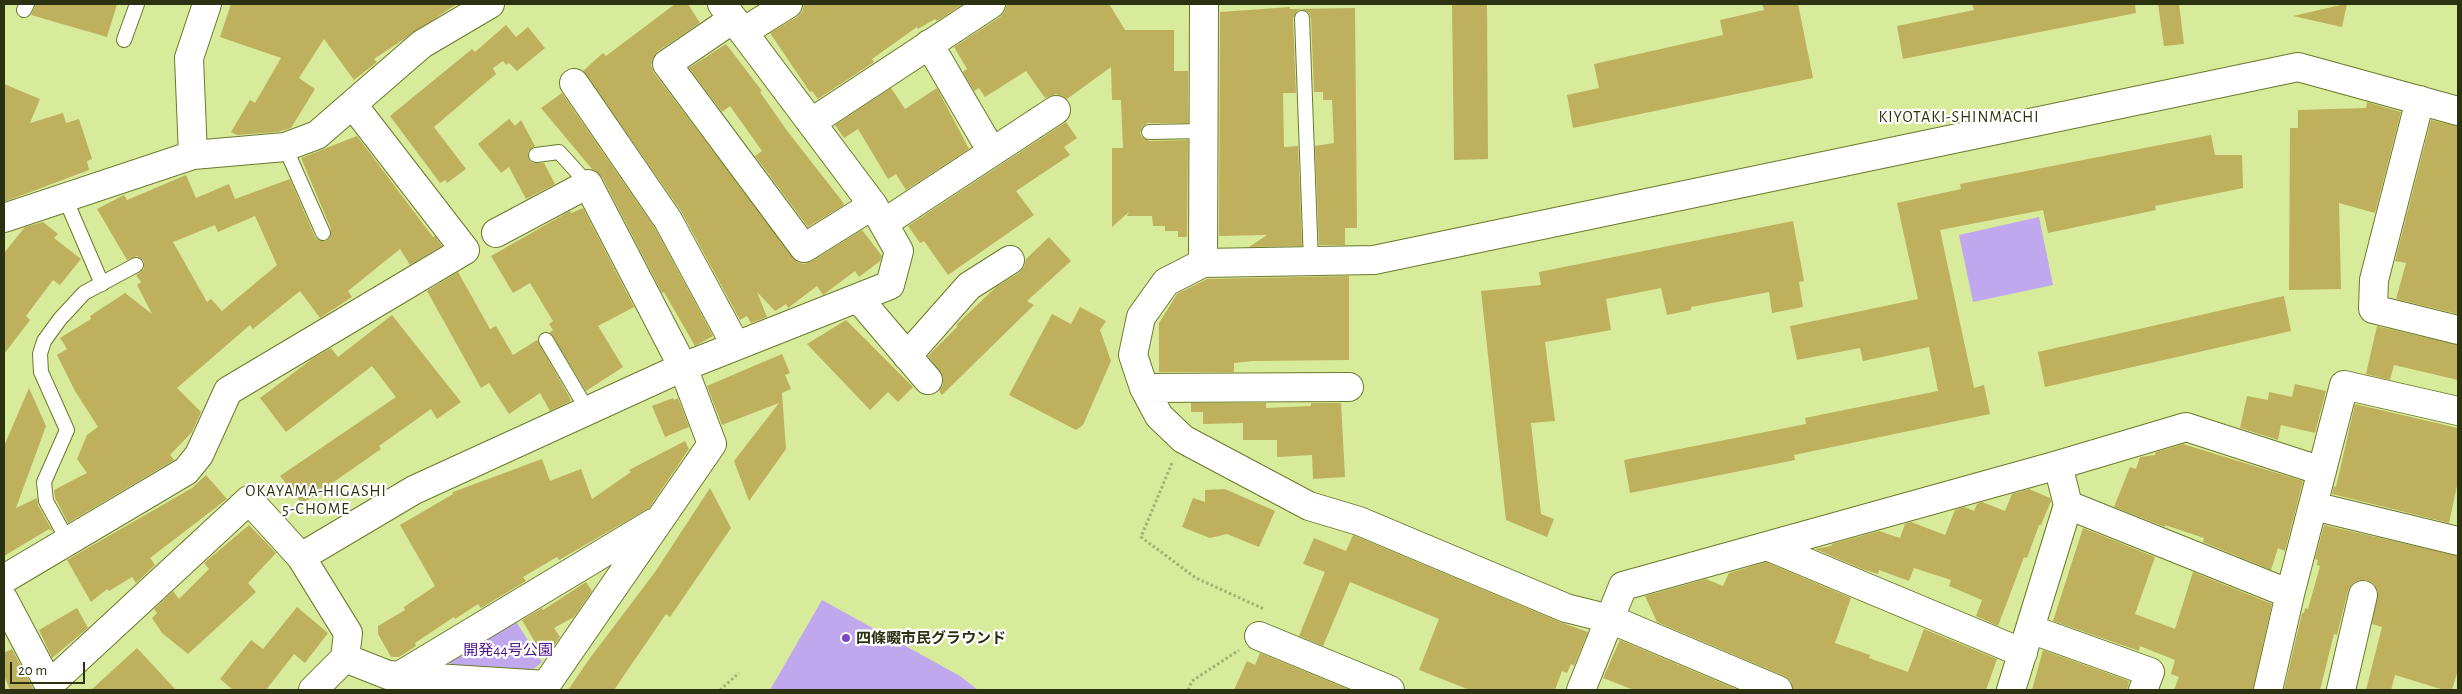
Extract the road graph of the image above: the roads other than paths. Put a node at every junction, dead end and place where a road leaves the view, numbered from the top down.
1 (136, 4) edge
2 (207, 4) edge
3 (788, 4) edge
4 (991, 4) edge
5 (1204, 4) edge
6 (476, 7) edge
7 (733, 18) edge
8 (1302, 18) dead end
9 (124, 40) dead end
10 (928, 44) junction
11 (574, 83) dead end
12 (2420, 100) junction
13 (353, 105) junction
14 (1056, 110) dead end
15 (2458, 111) edge
16 (812, 122) junction
17 (1203, 131) junction
18 (1149, 132) dead end
19 (285, 147) junction
20 (992, 152) junction
21 (193, 155) junction
22 (536, 155) dead end
23 (588, 184) junction
24 (65, 198) junction
25 (878, 214) junction
26 (4, 218) edge
27 (322, 233) dead end
28 (496, 233) dead end
29 (1010, 260) dead end
30 (1311, 262) junction
31 (1203, 264) junction
32 (136, 265) dead end
33 (102, 284) junction
34 (858, 298) junction
35 (2458, 330) edge
36 (546, 340) dead end
37 (736, 346) junction
38 (907, 356) junction
39 (683, 367) junction
40 (928, 380) dead end
41 (1349, 387) dead end
42 (1144, 388) junction
43 (588, 411) junction
44 (2458, 411) edge
45 (2058, 465) junction
46 (2322, 471) junction
47 (2068, 505) junction
48 (2313, 506) junction
49 (660, 519) junction
50 (2458, 541) edge
51 (68, 542) junction
52 (1767, 546) junction
53 (301, 557) junction
54 (4, 579) edge
55 (2290, 594) junction
56 (2363, 595) dead end
57 (4, 600) edge
58 (1610, 620) junction
59 (1260, 636) road end
60 (2026, 641) junction
61 (345, 658) junction
62 (399, 676) junction
63 (313, 690) edge
64 (1390, 690) edge
65 (1581, 690) edge
66 (1778, 690) edge
67 (2011, 690) edge
68 (2144, 690) edge
69 (2268, 690) edge
70 (2340, 690) edge

1 - 9 lane
2 - 21 street
3 - 7 street
4 - 10 street
5 - 17 street
6 - 13 street
7 - 16 street
7 - 25 street
8 - 30 lane
10 - 16 street
10 - 20 street
11 - 37 street
12 - 15 street
12 - 30 street
12 - 35 street
13 - 19 street
13 - 51 street
14 - 20 street
16 - 25 street
17 - 18 lane
17 - 31 street
19 - 21 street
19 - 27 lane
20 - 25 street
21 - 24 street
22 - 23 lane
23 - 28 street
23 - 39 street
24 - 26 street
24 - 33 lane
25 - 34 street
29 - 38 street
30 - 31 street
31 - 42 street
32 - 33 lane
33 - 51 lane
34 - 37 street
34 - 38 street
36 - 43 lane
37 - 39 street
38 - 40 street
39 - 43 street
39 - 49 street
41 - 42 street
42 - 58 street
43 - 53 street
44 - 46 street
45 - 46 street
45 - 47 street
45 - 52 street
46 - 48 street
47 - 55 street
47 - 60 street
48 - 50 street
48 - 55 street
49 - 62 street
49 - 62 street
51 - 54 street
52 - 58 street
52 - 60 street
53 - 57 street
53 - 61 street
55 - 69 street
56 - 70 street
58 - 65 street
58 - 66 street
59 - 64 street
60 - 67 street
60 - 68 street
61 - 62 street
61 - 63 street

